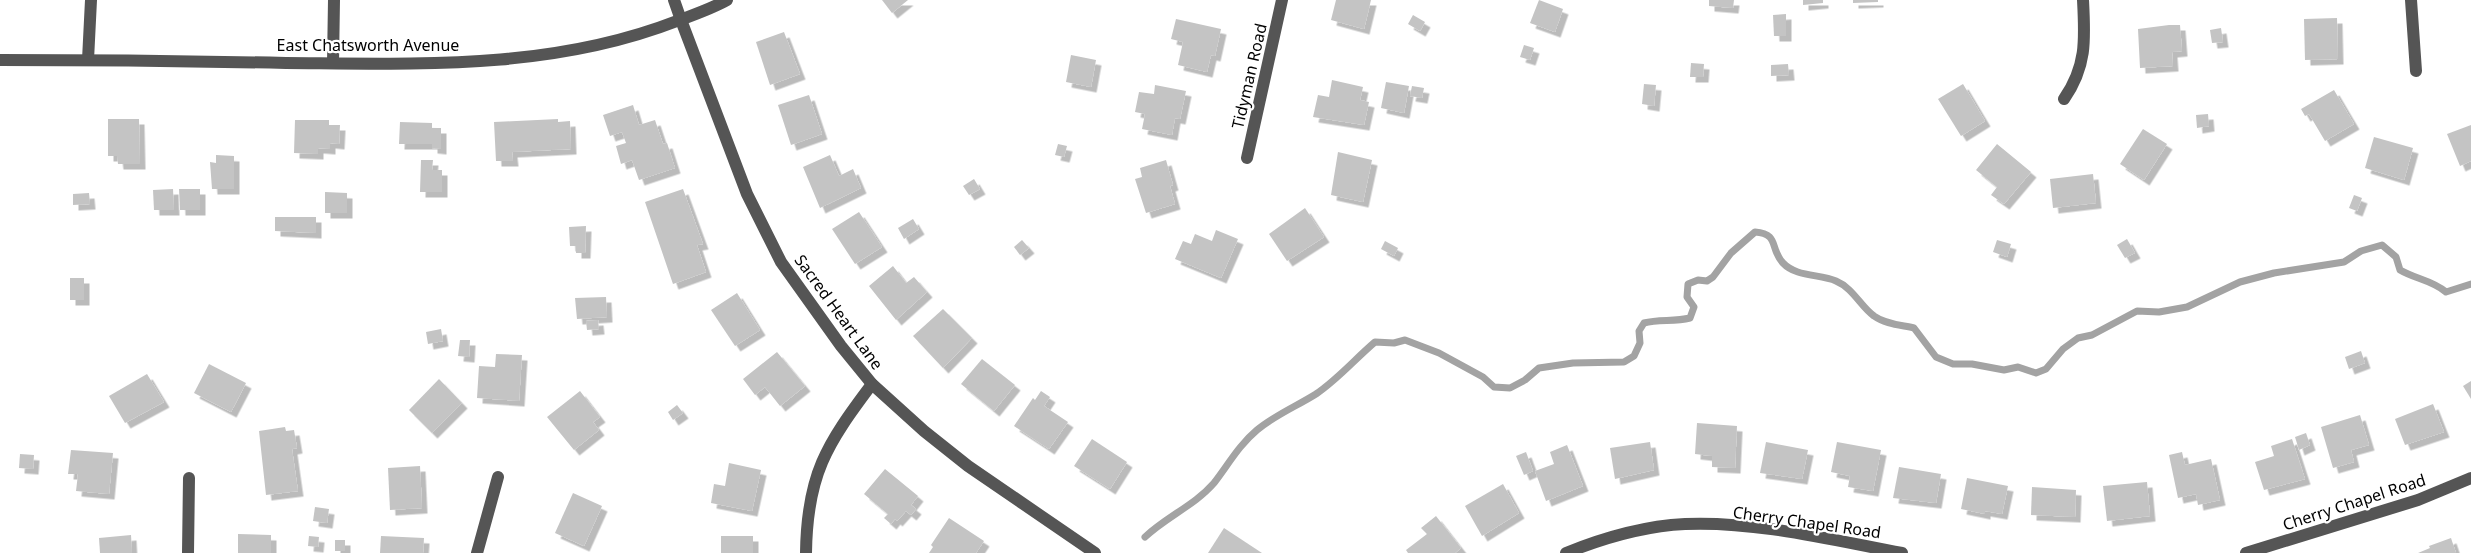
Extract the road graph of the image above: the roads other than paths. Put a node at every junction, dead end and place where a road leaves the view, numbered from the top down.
1 (90, 0) edge
2 (334, 0) edge
3 (674, 0) edge
4 (727, 0) edge
5 (1282, 0) edge
6 (2083, 0) edge
7 (2411, 0) edge
8 (681, 20) junction
9 (0, 60) edge
10 (88, 60) junction
11 (333, 63) junction
12 (2415, 71) dead end
13 (2064, 99) dead end
14 (1247, 158) dead end
15 (872, 384) junction
16 (498, 477) dead end
17 (189, 478) dead end
18 (2471, 478) edge
19 (188, 553) edge
20 (477, 553) edge
21 (806, 553) edge
22 (1095, 553) edge
23 (1566, 553) edge
24 (1901, 553) edge
25 (2246, 553) edge

1 - 10 street
2 - 11 street
3 - 8 street, Sacred Heart Lane
4 - 8 street, East Chatsworth Avenue
5 - 14 street, Tidyman Road
6 - 13 street
7 - 12 street
8 - 11 street, East Chatsworth Avenue
8 - 15 street, Sacred Heart Lane
9 - 10 street, East Chatsworth Avenue
10 - 11 street, East Chatsworth Avenue
15 - 21 street
15 - 22 street, Sacred Heart Lane
16 - 20 street
17 - 19 street
18 - 25 street, Cherry Chapel Road
23 - 24 street, Cherry Chapel Road

